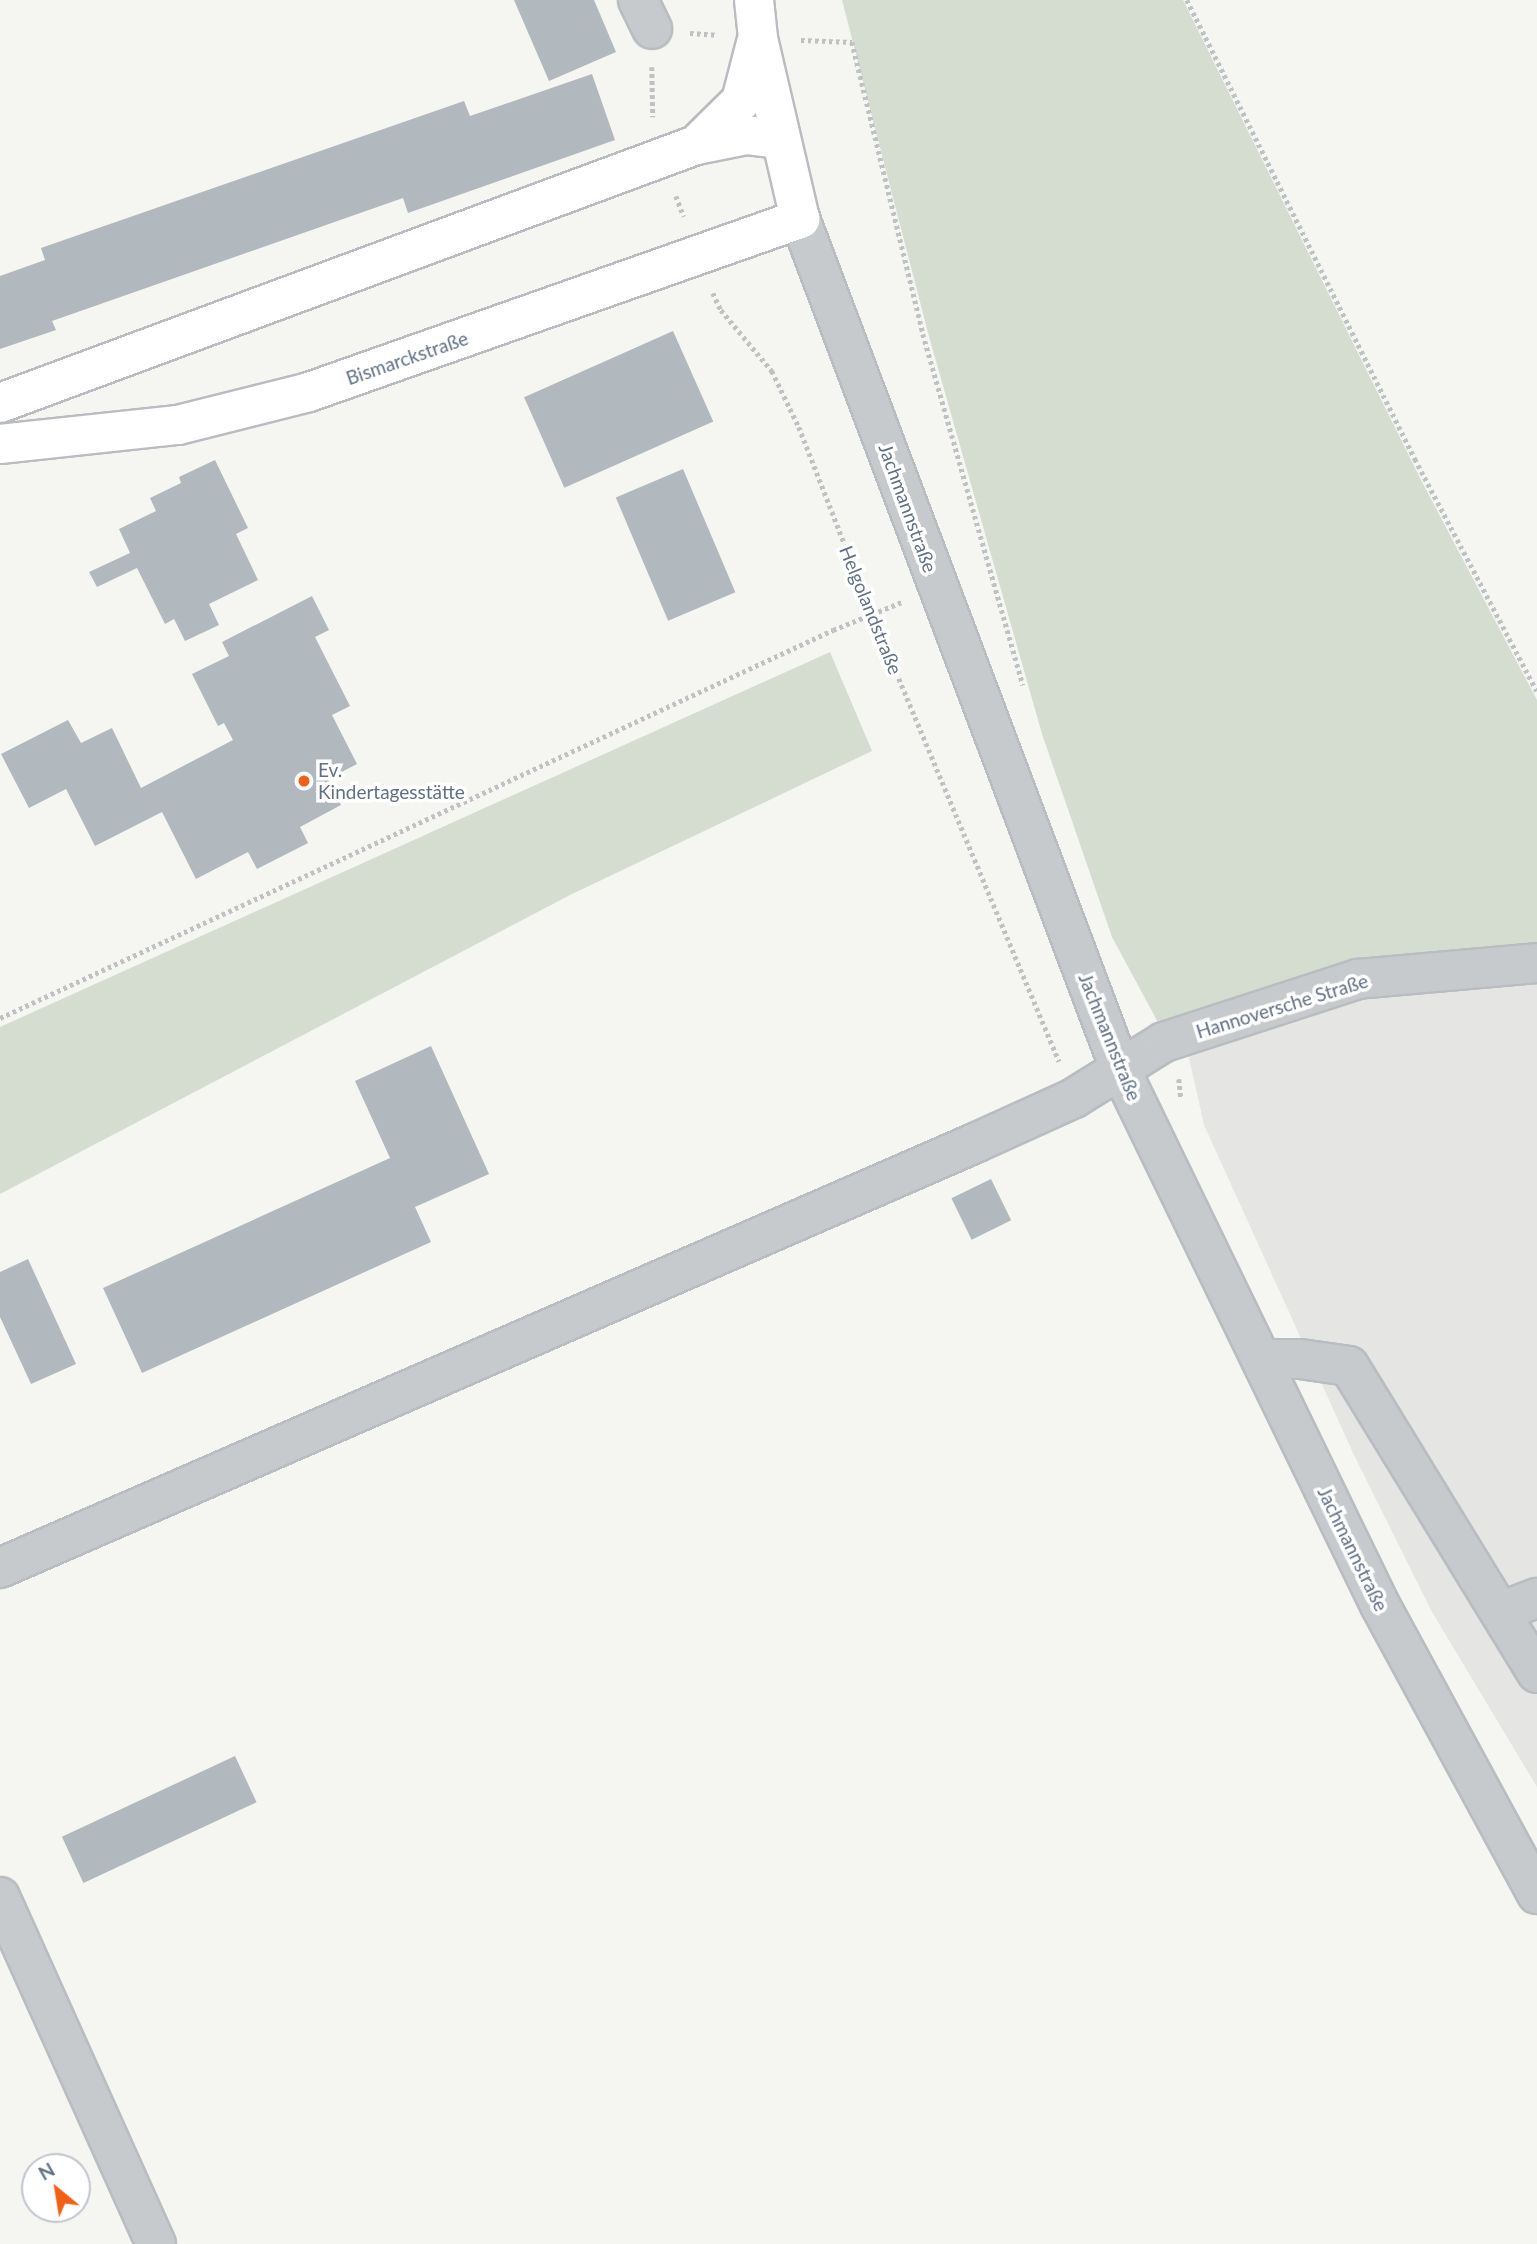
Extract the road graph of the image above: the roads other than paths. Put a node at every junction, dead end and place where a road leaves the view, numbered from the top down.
1 (754, 0) edge
2 (758, 38) junction
3 (780, 139) junction
4 (679, 151) junction
5 (800, 219) junction
6 (0, 403) edge
7 (0, 444) edge
8 (1537, 963) edge
9 (1121, 1071) junction
10 (1261, 1359) junction
11 (0, 1568) edge
12 (1537, 1598) edge
13 (1500, 1612) junction
14 (1537, 1673) edge
15 (1537, 1894) edge
16 (0, 1897) edge
17 (156, 2244) edge

1 - 2 main road
2 - 3 main road, Jachmannstraße
2 - 4 main road
3 - 4 main road
3 - 5 main road, Jachmannstraße
4 - 6 main road
5 - 7 main road, Bismarckstraße
5 - 9 street, Jachmannstraße
8 - 9 street, Hannoversche Straße
9 - 10 street, Jachmannstraße
9 - 11 street, Hannoversche Straße
10 - 13 street
10 - 15 street, Jachmannstraße
12 - 13 street
13 - 14 street
16 - 17 street

